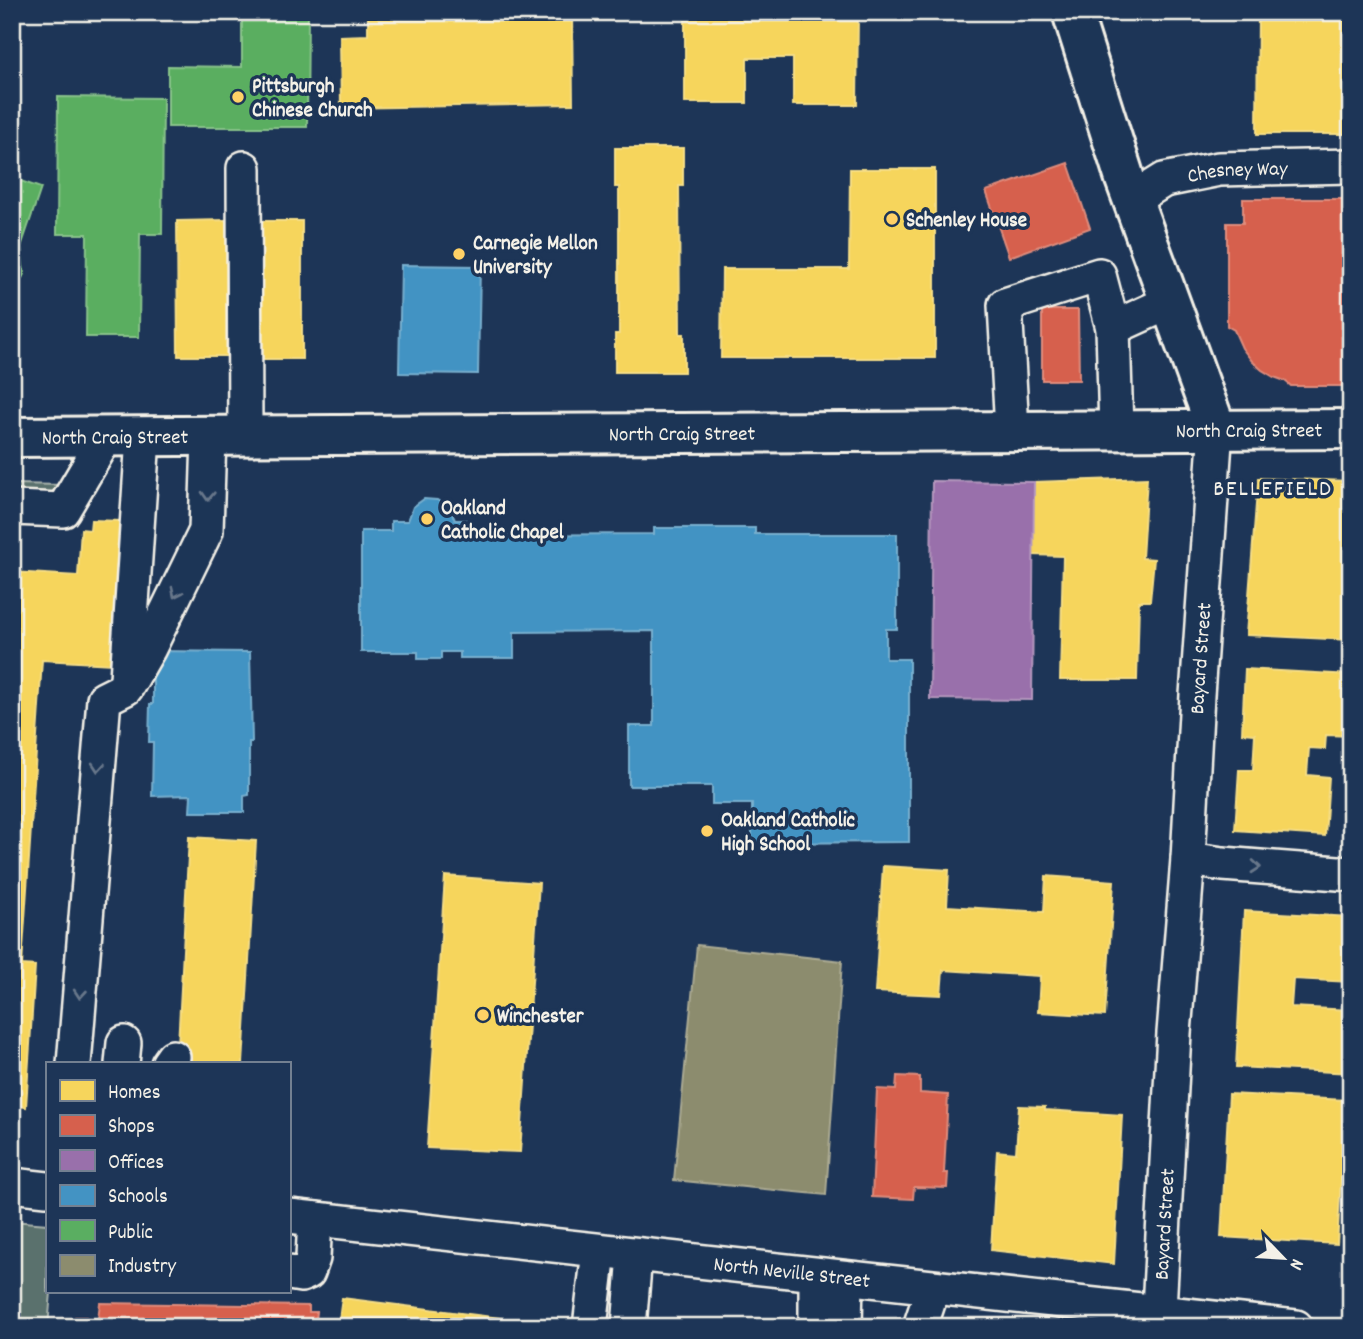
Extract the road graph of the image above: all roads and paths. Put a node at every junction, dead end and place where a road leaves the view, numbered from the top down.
1 (1072, 12) edge
2 (1351, 166) edge
3 (244, 168) dead end
4 (1132, 200) junction
5 (1170, 302) junction
6 (1113, 328) junction
7 (1216, 428) junction
8 (1351, 429) edge
9 (1012, 430) junction
10 (1116, 430) junction
11 (12, 437) edge
12 (124, 437) junction
13 (227, 437) junction
14 (12, 508) edge
15 (126, 688) junction
16 (1188, 859) junction
17 (1351, 874) edge
18 (74, 1062) edge
19 (12, 1185) edge
20 (46, 1189) edge
21 (302, 1218) edge
22 (599, 1251) junction
23 (635, 1255) junction
24 (290, 1273) edge
25 (831, 1277) junction
26 (933, 1288) junction
27 (1158, 1320) edge
28 (590, 1327) edge
29 (629, 1327) edge
30 (816, 1327) edge
31 (845, 1327) edge
32 (920, 1327) edge
33 (1296, 1327) edge

1 - 4 main road, Bayard Street
2 - 4 street, Chesney Way
3 - 13 street
4 - 5 main road, Bayard Street
5 - 6 street
5 - 7 main road, Bayard Street
6 - 9 street
6 - 10 street
7 - 8 main road, North Craig Street
7 - 10 main road, North Craig Street
7 - 16 street, Bayard Street
9 - 10 main road, North Craig Street
9 - 13 main road, North Craig Street
11 - 12 main road, North Craig Street
12 - 13 main road, North Craig Street
12 - 14 street
12 - 15 street
13 -> 15 street
15 -> 18 street
16 -> 17 street
16 - 27 street, Bayard Street
19 - 20 street
21 - 22 street, North Neville Street
21 - 24 street
22 - 23 street, North Neville Street
22 - 28 street
23 - 25 street, North Neville Street
23 - 29 street
25 - 26 street, North Neville Street
25 - 30 street
25 - 31 street
26 - 27 street, North Neville Street
26 - 32 street
27 - 33 street, North Neville Street

